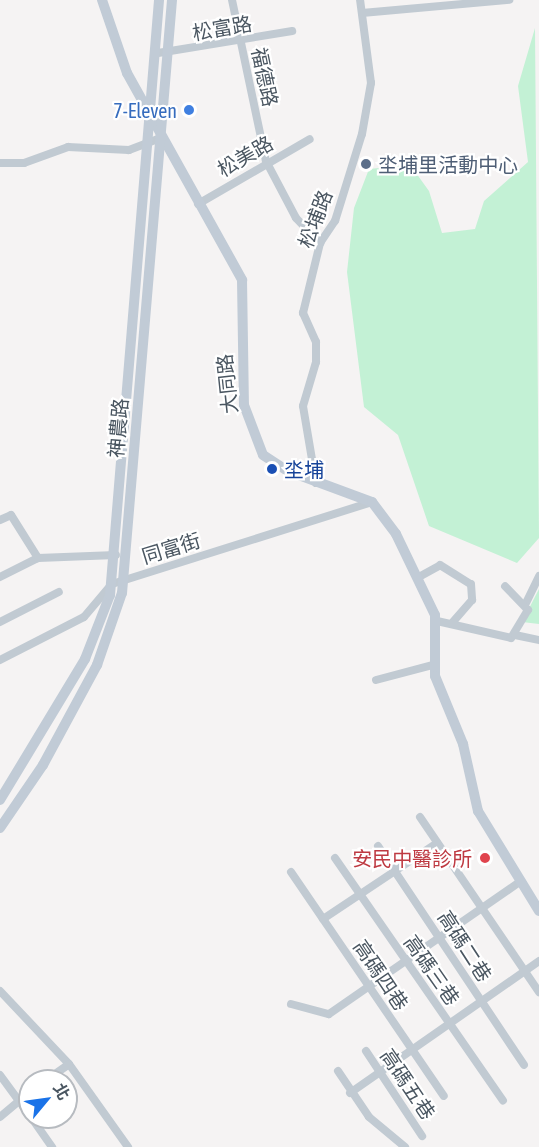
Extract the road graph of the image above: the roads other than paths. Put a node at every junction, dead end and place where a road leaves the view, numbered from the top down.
1 (102, 0) edge
2 (159, 0) edge
3 (172, 0) edge
4 (232, 0) edge
5 (360, 0) edge
6 (509, 0) edge
7 (362, 13) junction
8 (292, 31) dead end
9 (240, 40) junction
10 (164, 54) junction
11 (150, 118) junction
12 (160, 138) junction
13 (310, 139) dead end
14 (148, 144) junction
15 (266, 161) junction
16 (0, 163) edge
17 (198, 204) junction
18 (320, 243) junction
19 (316, 483) junction
20 (372, 502) junction
21 (0, 520) edge
22 (121, 556) junction
23 (38, 558) junction
24 (539, 576) edge
25 (0, 578) edge
26 (417, 578) junction
27 (124, 579) junction
28 (112, 584) junction
29 (506, 586) dead end
30 (59, 592) dead end
31 (526, 603) junction
32 (436, 621) junction
33 (0, 622) edge
34 (453, 622) junction
35 (515, 635) junction
36 (539, 640) edge
37 (0, 660) edge
38 (436, 664) junction
39 (376, 680) dead end
40 (0, 800) edge
41 (420, 817) dead end
42 (0, 828) edge
43 (437, 843) junction
44 (378, 846) dead end
45 (335, 858) dead end
46 (396, 871) junction
47 (291, 872) dead end
48 (518, 883) junction
49 (360, 894) junction
50 (480, 909) junction
51 (539, 911) edge
52 (323, 919) junction
53 (440, 937) junction
54 (405, 961) junction
55 (539, 962) edge
56 (524, 972) junction
57 (368, 987) junction
58 (0, 991) edge
59 (539, 992) edge
60 (481, 1001) junction
61 (291, 1004) dead end
62 (450, 1023) junction
63 (412, 1050) junction
64 (366, 1051) dead end
65 (69, 1064) junction
66 (524, 1065) dead end
67 (62, 1069) edge
68 (338, 1071) dead end
69 (379, 1073) junction
70 (0, 1075) edge
71 (350, 1093) junction
72 (444, 1096) dead end
73 (18, 1099) edge
74 (18, 1101) edge
75 (503, 1101) dead end
76 (0, 1117) edge
77 (39, 1129) edge
78 (422, 1136) dead end
79 (52, 1147) edge
80 (128, 1147) edge
81 (405, 1147) edge

1 - 11 street, 大同路
2 - 10 street, 神農路
3 - 10 street, 神農路
4 - 9 street, 福德路
5 - 7 street, 松埔路
6 - 7 street
7 - 18 street, 松埔路
8 - 9 street, 松富路
9 - 10 street, 松富路
9 - 15 street, 福德路
10 - 11 street, 神農路
10 - 12 street, 神農路
11 - 12 street, 大同路
11 - 14 street, 神農路
12 - 14 street
12 - 17 street, 大同路
12 - 22 street, 神農路
13 - 15 street, 松美路
14 - 16 street
14 - 22 street, 神農路
15 - 17 street, 松美路
15 - 18 street, 福德路
17 - 19 street, 大同路
18 - 19 street, 松埔路
19 - 20 street, 大同路
20 - 26 street
20 - 27 street, 同富街
21 - 23 street
22 - 23 street
22 - 27 street, 神農路
22 - 28 street, 神農路
23 - 25 street
24 - 31 street
26 - 32 street
26 - 34 street
27 - 28 street, 同富街
27 - 42 street, 神農路
28 - 37 street, 同富街
28 - 40 street, 神農路
29 - 31 street
30 - 33 street
31 - 35 street
32 - 34 street
32 - 38 street
34 - 35 street
35 - 36 street
38 - 39 street
38 - 48 street
41 - 43 street
43 - 46 street
43 - 50 street
44 - 46 street, 高碼二巷
45 - 49 street, 高碼三巷
46 - 49 street
46 - 53 street, 高碼二巷
47 - 52 street, 高碼四巷
48 - 50 street
48 - 51 street
49 - 52 street
49 - 54 street, 高碼三巷
50 - 53 street
50 - 56 street
52 - 57 street, 高碼四巷
53 - 54 street
53 - 60 street, 高碼二巷
54 - 57 street
54 - 62 street, 高碼三巷
55 - 56 street
56 - 59 street
56 - 60 street
57 - 61 street
57 - 63 street, 高碼四巷
58 - 65 street
60 - 62 street
60 - 66 street, 高碼二巷
62 - 63 street
62 - 75 street, 高碼三巷
63 - 69 street
63 - 72 street, 高碼四巷
64 - 69 street, 高碼五巷
65 - 67 street
65 - 80 street
68 - 71 street
69 - 71 street
69 - 78 street, 高碼五巷
70 - 73 street
71 - 81 street
74 - 76 street
77 - 79 street

